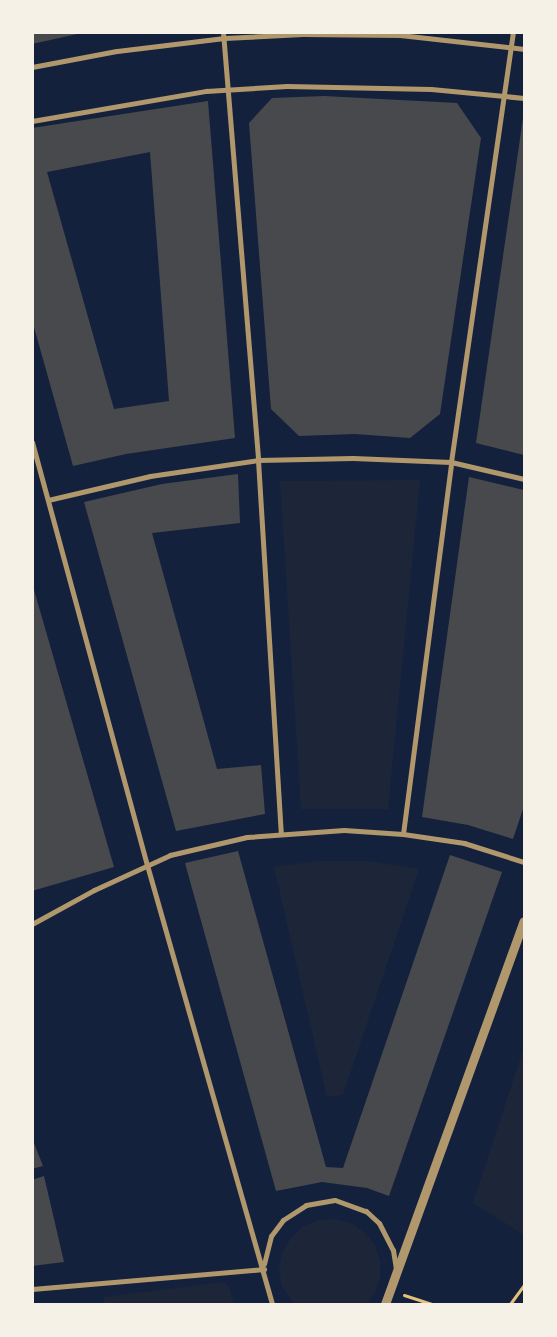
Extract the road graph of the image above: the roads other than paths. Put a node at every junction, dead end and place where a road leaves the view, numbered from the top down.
1 (513, 32) edge
2 (223, 35) edge
3 (512, 47) junction
4 (524, 49) edge
5 (32, 67) edge
6 (228, 89) junction
7 (504, 95) junction
8 (524, 98) edge
9 (32, 121) edge
10 (32, 442) edge
11 (258, 460) junction
12 (451, 462) junction
13 (524, 479) edge
14 (48, 500) junction
15 (281, 833) junction
16 (403, 834) junction
17 (524, 862) edge
18 (147, 865) junction
19 (524, 921) edge
20 (32, 924) edge
21 (264, 1269) junction
22 (396, 1272) junction
23 (32, 1289) edge
24 (269, 1296) junction
25 (386, 1300) edge
26 (272, 1304) edge
27 (276, 1304) edge

1 - 3 street
2 - 3 street
2 - 5 street
2 - 6 street
3 - 4 street
3 - 7 street
6 - 7 street
6 - 9 street
6 - 11 street
7 - 8 street
7 - 12 street
10 - 14 street
11 - 12 street
11 - 14 street
11 - 15 street
12 - 13 street
12 - 16 street
14 - 18 street
15 - 16 street
15 - 18 street
16 - 17 street
18 - 20 street
18 - 21 street
19 - 22 street
21 - 22 street
21 - 23 street
21 - 24 street
22 - 25 street
24 - 26 street
24 - 27 street

